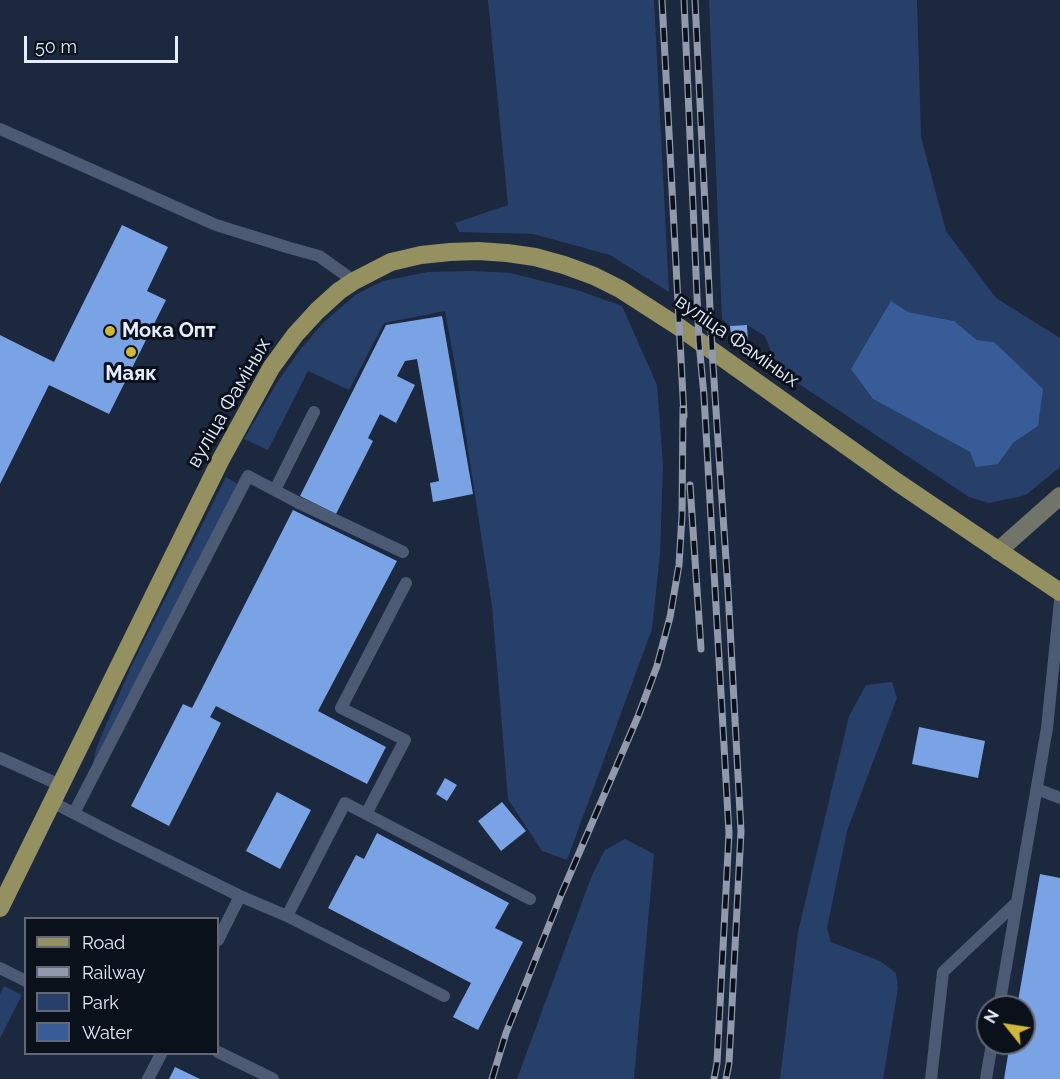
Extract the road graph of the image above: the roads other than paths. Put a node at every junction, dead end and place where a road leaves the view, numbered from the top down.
1 (0, 129) edge
2 (354, 281) junction
3 (314, 412) dead end
4 (275, 490) junction
5 (1060, 495) edge
6 (998, 551) junction
7 (403, 552) dead end
8 (406, 584) dead end
9 (1060, 592) edge
10 (1060, 601) edge
11 (0, 758) edge
12 (60, 785) junction
13 (1036, 789) junction
14 (1060, 798) edge
15 (52, 802) junction
16 (74, 813) junction
17 (366, 814) junction
18 (240, 896) junction
19 (530, 899) dead end
20 (1017, 902) junction
21 (0, 908) edge
22 (287, 916) junction
23 (219, 938) edge
24 (0, 968) edge
25 (24, 980) edge
26 (1001, 995) edge
27 (444, 996) dead end
28 (219, 1052) edge
29 (160, 1055) edge
30 (990, 1055) edge
31 (148, 1079) edge
32 (273, 1079) edge
33 (931, 1079) edge
34 (986, 1079) edge

1 - 2 lane
2 - 6 main road, вуліца Фаміных
2 - 12 main road, вуліца Фаміных
3 - 4 lane
4 - 7 lane
4 - 16 lane
5 - 6 street
6 - 9 main road, вуліца Фаміных
8 - 17 lane
10 - 13 lane
11 - 12 lane
12 - 15 main road, вуліца Фаміных
13 - 14 lane
13 - 20 lane
15 - 16 lane
15 - 21 main road, вуліца Фаміных
16 - 18 lane
17 - 19 lane
17 - 22 lane
18 - 22 lane
18 - 23 lane
20 - 26 lane
20 - 33 lane
22 - 27 lane
24 - 25 lane
28 - 32 lane
29 - 31 lane
30 - 34 lane

